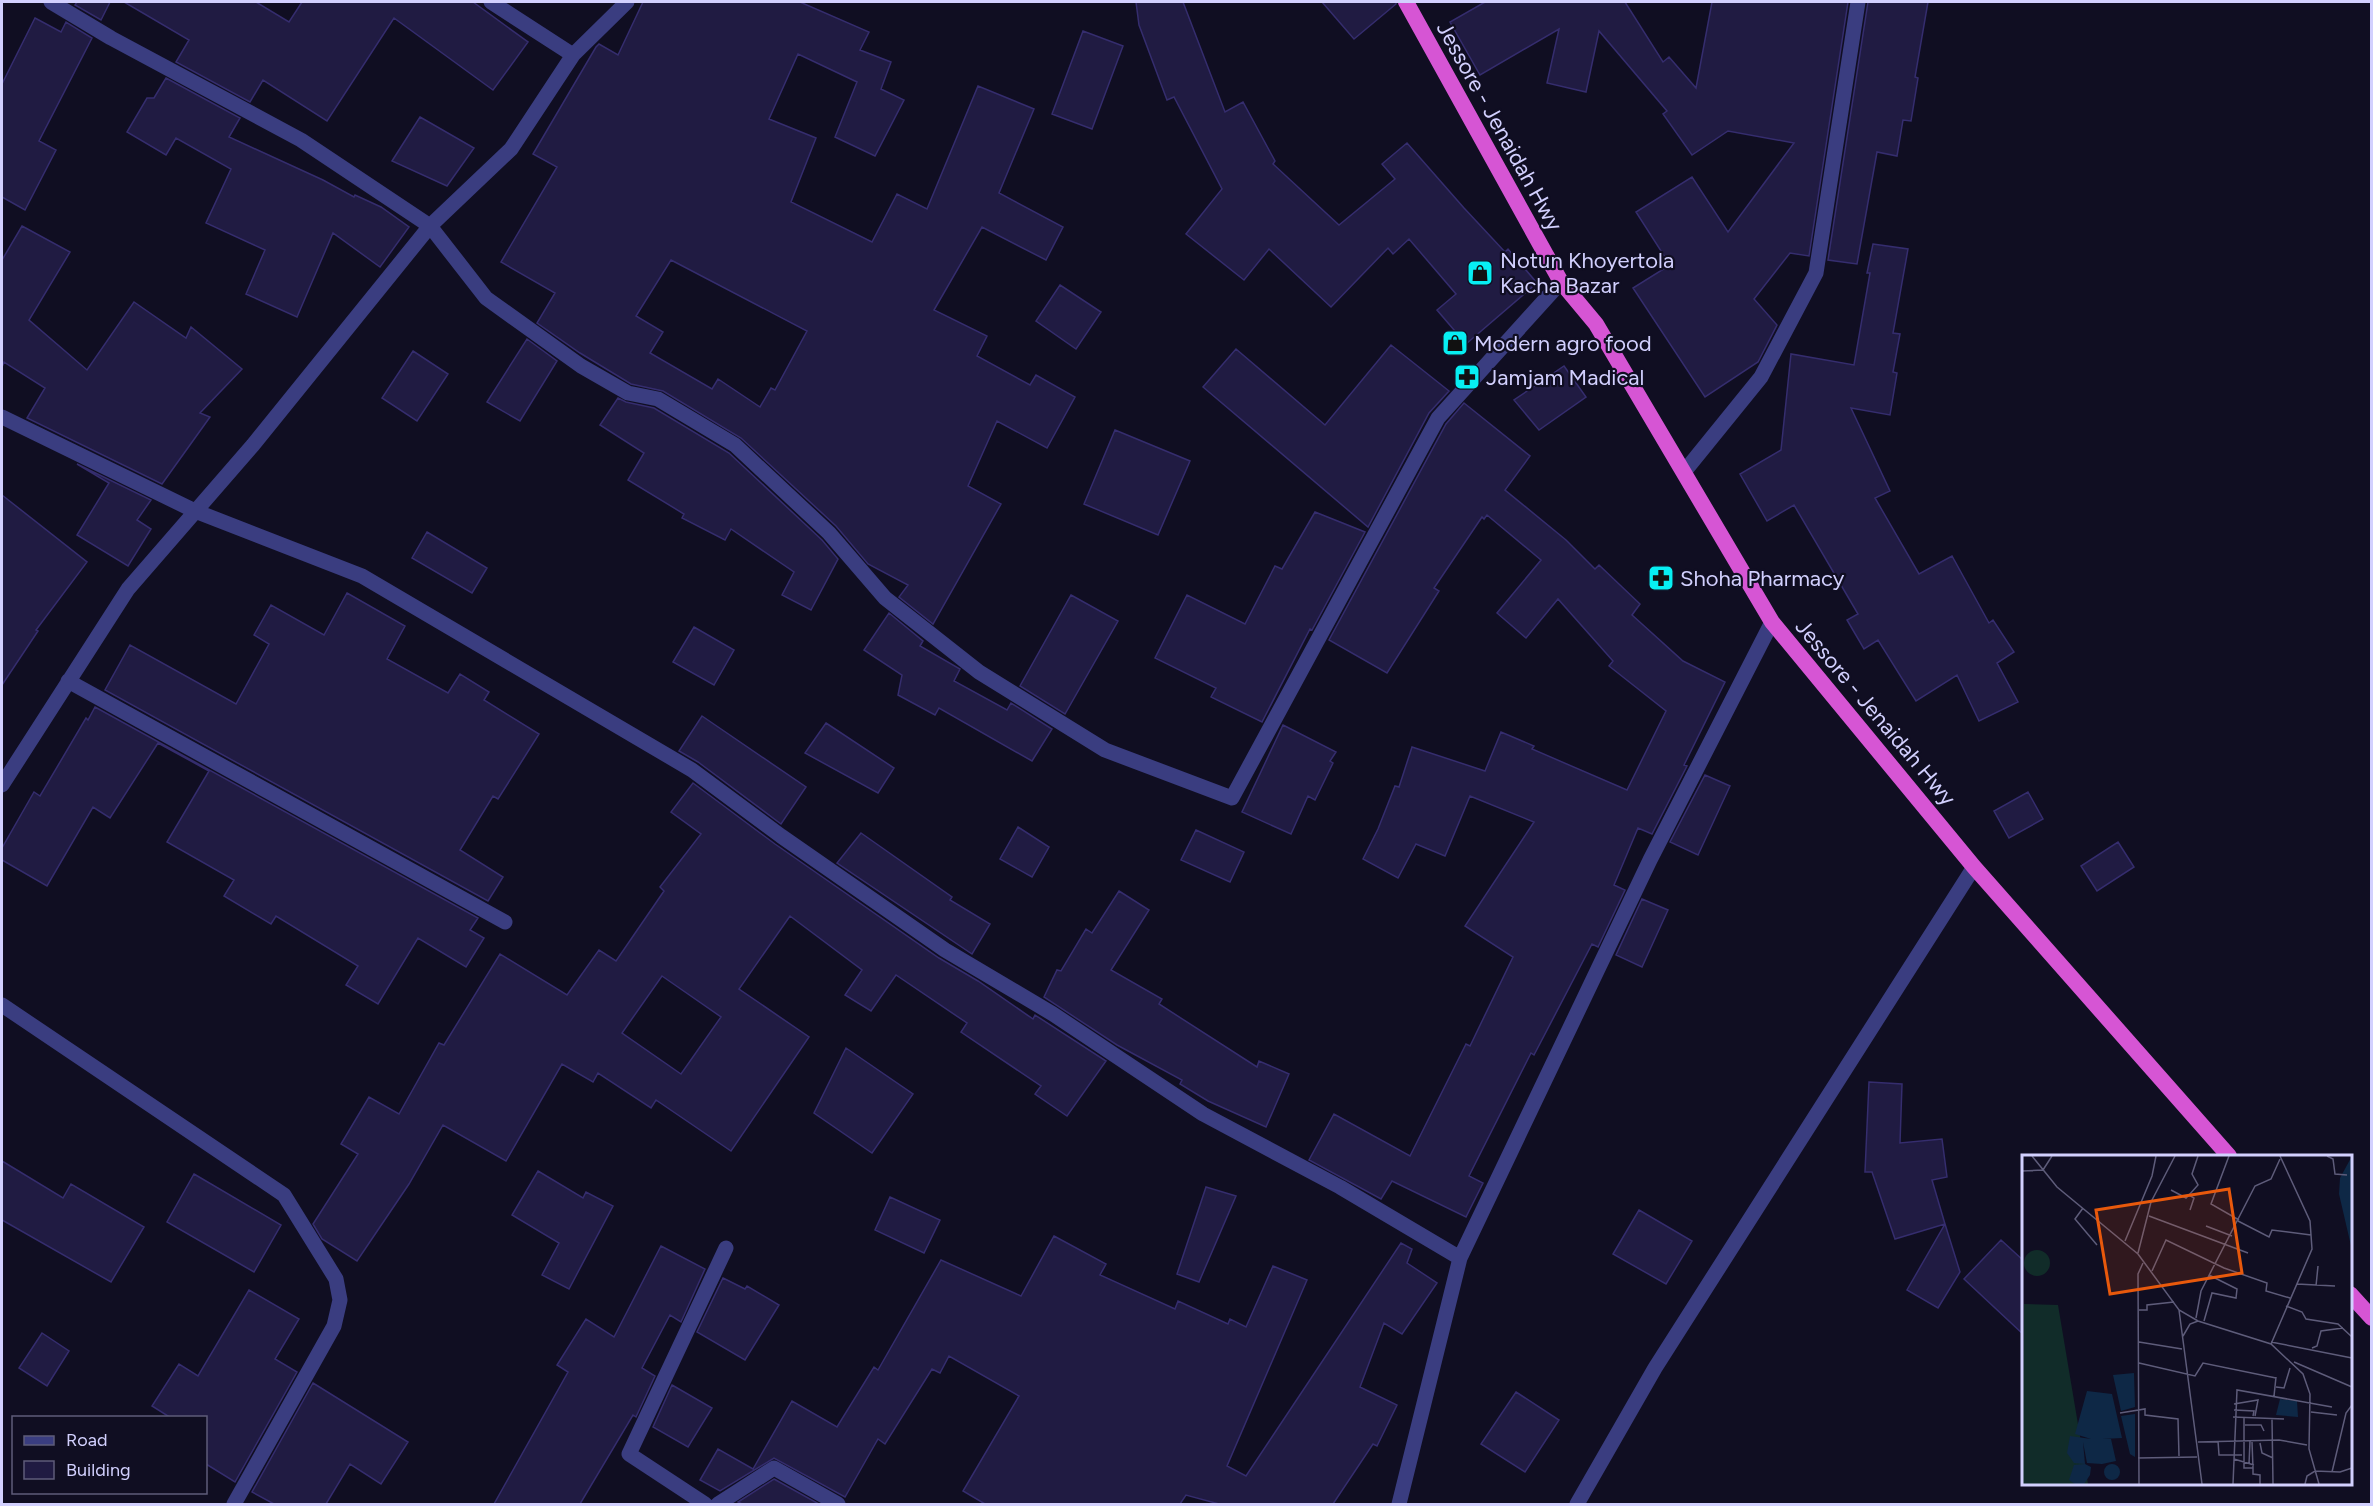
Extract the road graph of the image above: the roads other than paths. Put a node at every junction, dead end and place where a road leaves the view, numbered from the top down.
1 (51, 2) edge
2 (490, 2) edge
3 (627, 2) edge
4 (1406, 2) edge
5 (1858, 2) edge
6 (573, 55) junction
7 (430, 226) junction
8 (1561, 282) junction
9 (2, 417) edge
10 (1684, 472) junction
11 (195, 511) junction
12 (1772, 622) junction
13 (68, 681) junction
14 (2, 785) edge
15 (1974, 867) junction
16 (505, 922) dead end
17 (2, 1005) edge
18 (2228, 1155) edge
19 (726, 1248) dead end
20 (1460, 1258) junction
21 (2352, 1296) edge
22 (2372, 1318) edge
23 (234, 1504) edge
24 (705, 1504) edge
25 (718, 1504) edge
26 (838, 1504) edge
27 (1399, 1504) edge
28 (1577, 1504) edge

1 - 7 street
2 - 6 street
3 - 6 street
4 - 8 highway, Jessore - Jenaidah Hwy
5 - 10 street
6 - 7 street
7 - 8 street
7 - 11 street
8 - 10 highway, Jessore - Jenaidah Hwy
9 - 11 street
10 - 12 highway, Jessore - Jenaidah Hwy
11 - 13 street
11 - 20 street
12 - 15 highway, Jessore - Jenaidah Hwy
12 - 20 street
13 - 14 street
13 - 16 street
15 - 18 highway, Jessore - Jenaidah Hwy
15 - 28 street
17 - 23 street
19 - 24 street
20 - 27 street
21 - 22 highway
25 - 26 street

